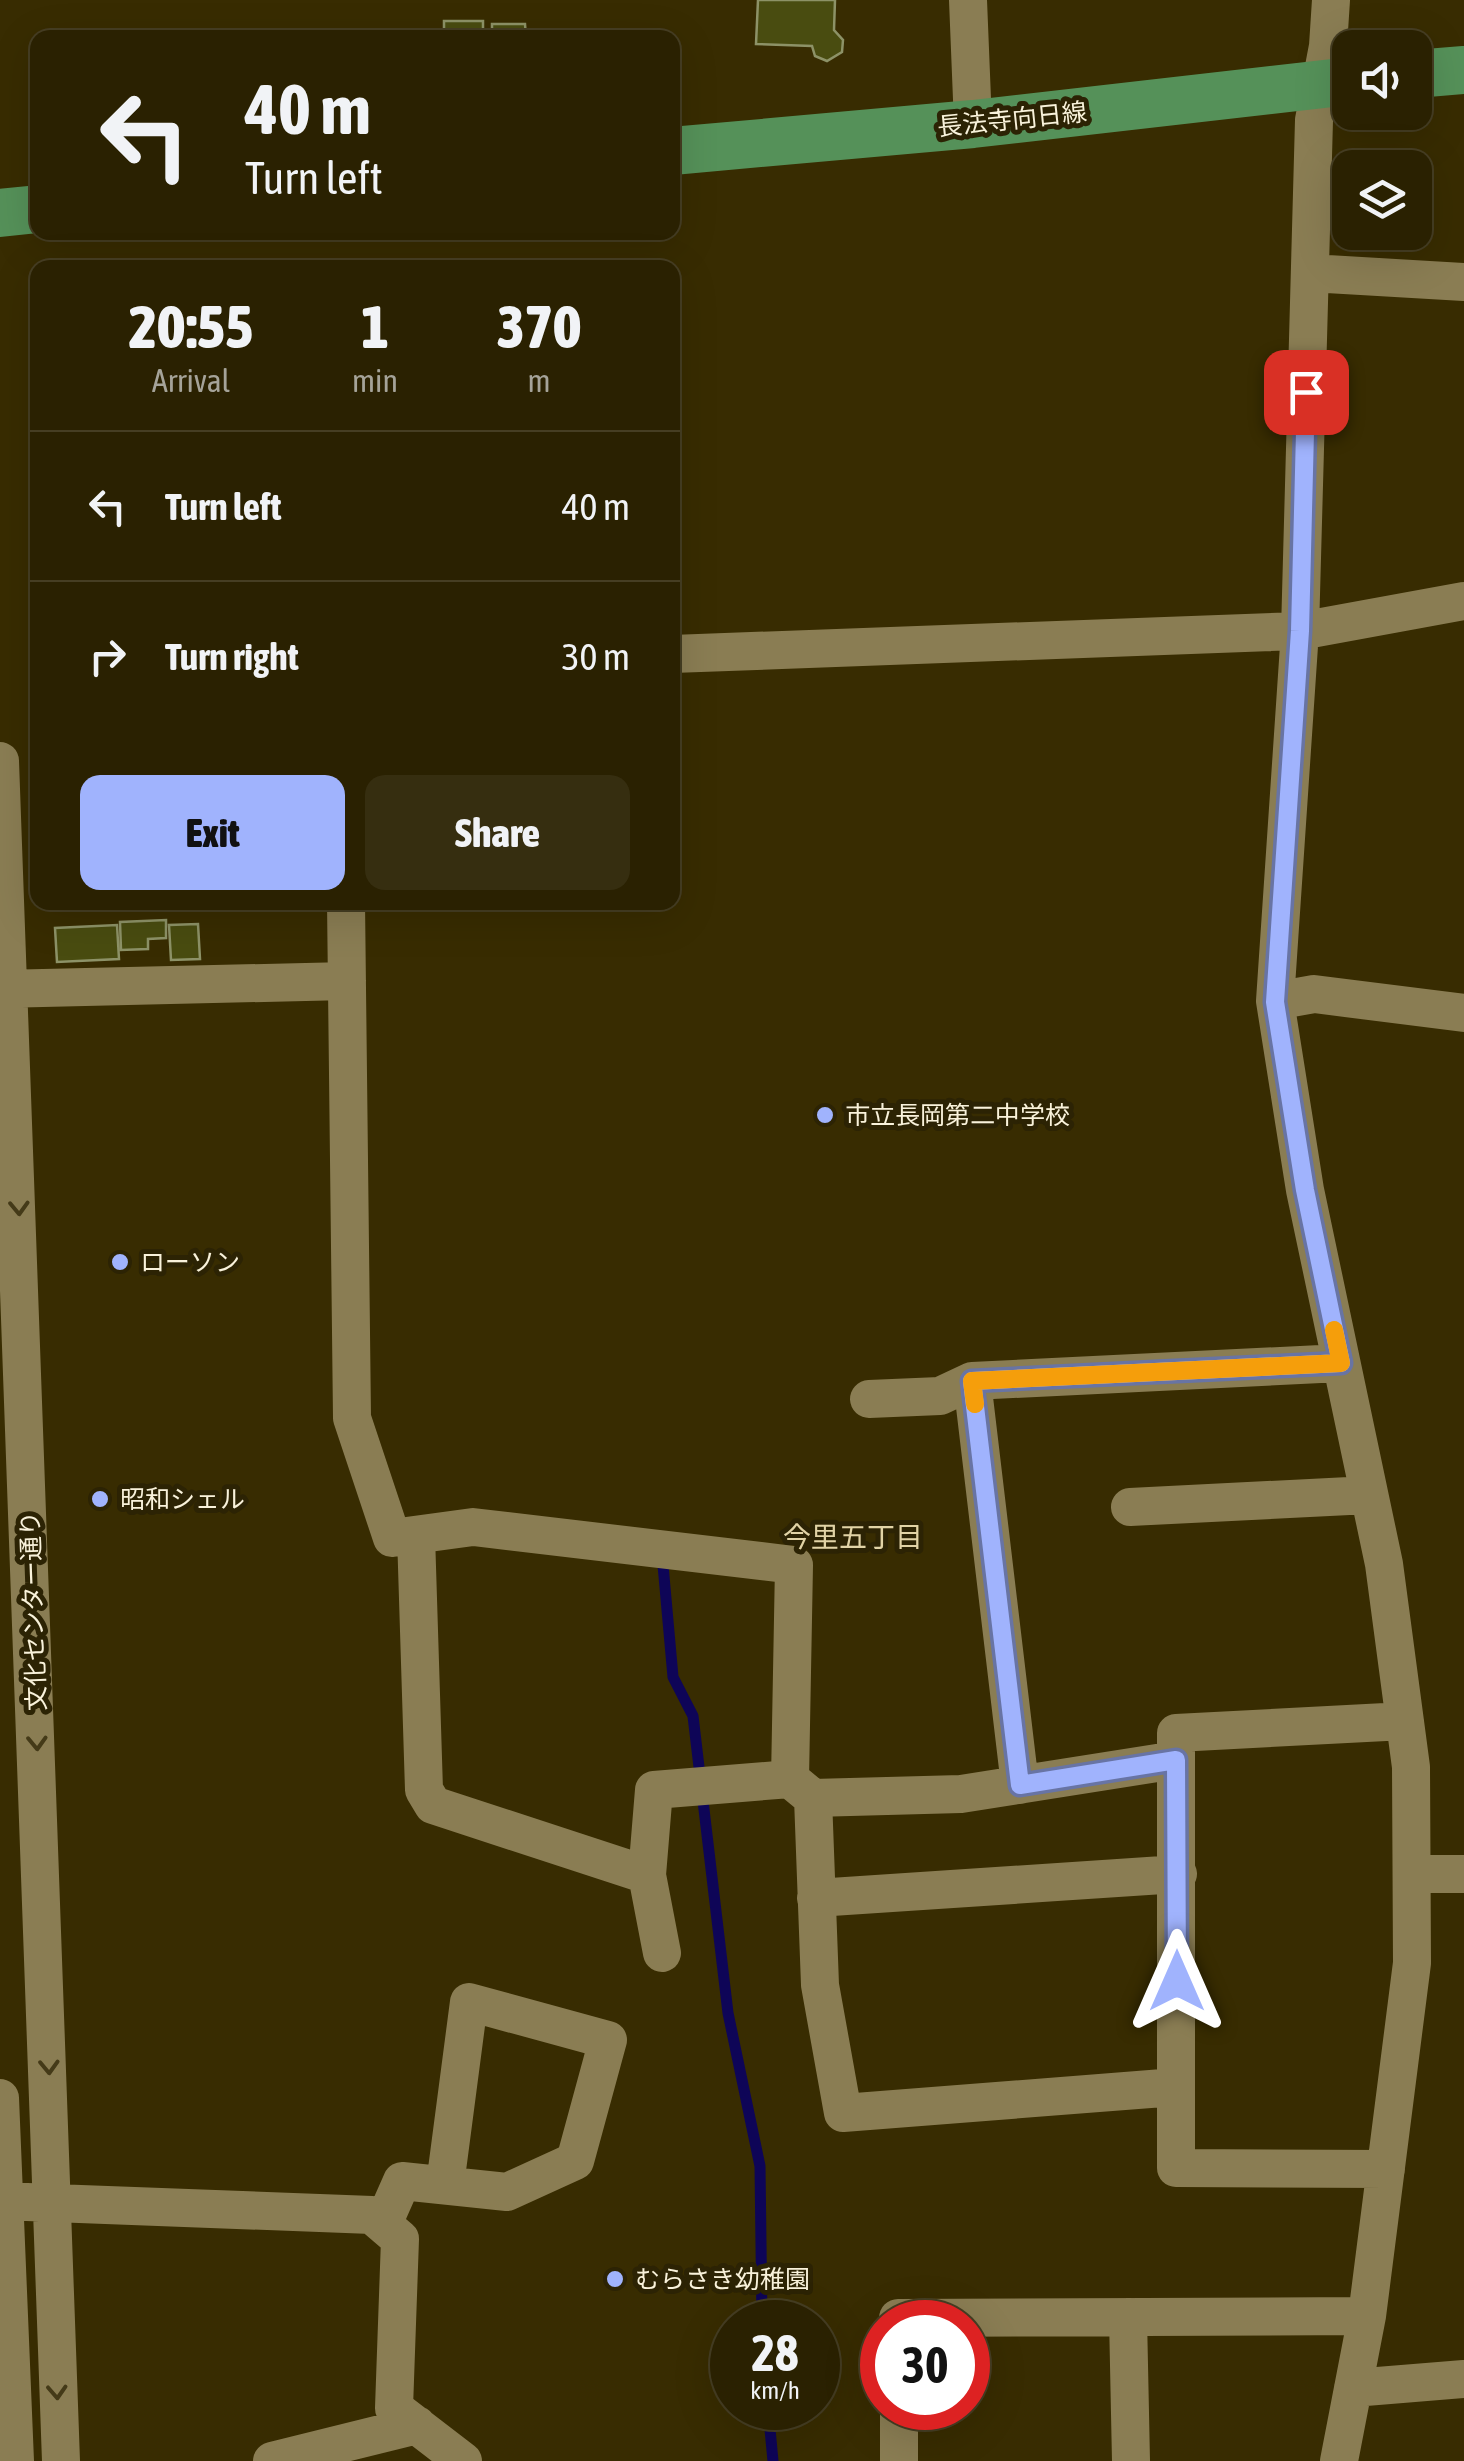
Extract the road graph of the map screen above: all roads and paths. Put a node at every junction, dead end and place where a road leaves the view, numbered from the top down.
1 (968, 0) edge
2 (1331, 0) edge
3 (1333, 30) edge
4 (1464, 70) edge
5 (1432, 73) edge
6 (1332, 83) edge
7 (1332, 90) edge
8 (973, 124) junction
9 (680, 150) edge
10 (30, 209) edge
11 (0, 213) edge
12 (1310, 273) junction
13 (1464, 282) edge
14 (1464, 601) edge
15 (1300, 631) junction
16 (680, 654) edge
17 (0, 761) edge
18 (346, 910) edge
19 (347, 981) junction
20 (5, 989) edge
21 (1275, 1002) junction
22 (1464, 1013) edge
23 (1341, 1363) junction
24 (972, 1381) junction
25 (869, 1399) dead end
26 (1369, 1494) junction
27 (1130, 1506) dead end
28 (416, 1535) junction
29 (1405, 1721) junction
30 (1176, 1760) junction
31 (1020, 1785) junction
32 (802, 1789) junction
33 (1178, 1874) junction
34 (1412, 1874) junction
35 (1464, 1874) edge
36 (647, 1875) junction
37 (816, 1898) junction
38 (662, 1953) dead end
39 (1176, 2087) junction
40 (0, 2098) edge
41 (1386, 2168) junction
42 (444, 2185) junction
43 (2, 2201) edge
44 (54, 2204) junction
45 (383, 2224) junction
46 (1367, 2316) junction
47 (1128, 2317) junction
48 (990, 2318) edge
49 (1464, 2380) edge
50 (1352, 2388) junction
51 (417, 2425) junction
52 (898, 2430) edge
53 (15, 2461) edge
54 (61, 2461) edge
55 (272, 2461) edge
56 (463, 2461) edge
57 (899, 2461) edge
58 (1131, 2461) edge
59 (1338, 2461) edge

1 - 8 street
2 - 3 street
4 - 5 main road
6 - 8 main road, 長法寺向日線
7 - 12 street
8 - 9 main road, 長法寺向日線
10 - 11 main road
12 - 13 street
12 - 15 street
14 - 15 street
15 - 16 street
15 - 21 street
17 - 20 street, 文化センター通り
18 - 19 street
19 - 20 street
19 - 28 street
20 -> 44 street, 文化センター通り
21 - 22 street
21 - 23 street
23 - 24 street
23 - 26 street
24 - 25 street
24 - 31 street
26 - 27 street
26 - 29 street
28 - 32 street
28 - 36 street
29 - 30 street
29 - 34 street
30 - 31 street
30 - 33 street
31 - 32 street
32 - 36 street
32 - 37 street
33 - 37 street
33 - 39 street
34 - 35 street
34 - 41 street
36 - 38 street
37 - 39 street
39 - 41 street
40 - 43 street
41 - 46 street
42 - 42 street
42 - 45 street
43 - 44 street
43 - 53 street
44 - 45 street
44 -> 54 street, 文化センター通り
45 - 51 street
46 - 47 street
46 - 50 street
47 - 48 street
47 - 58 street
49 - 50 street
50 - 59 street
51 - 55 street
51 - 56 street
52 - 57 street

